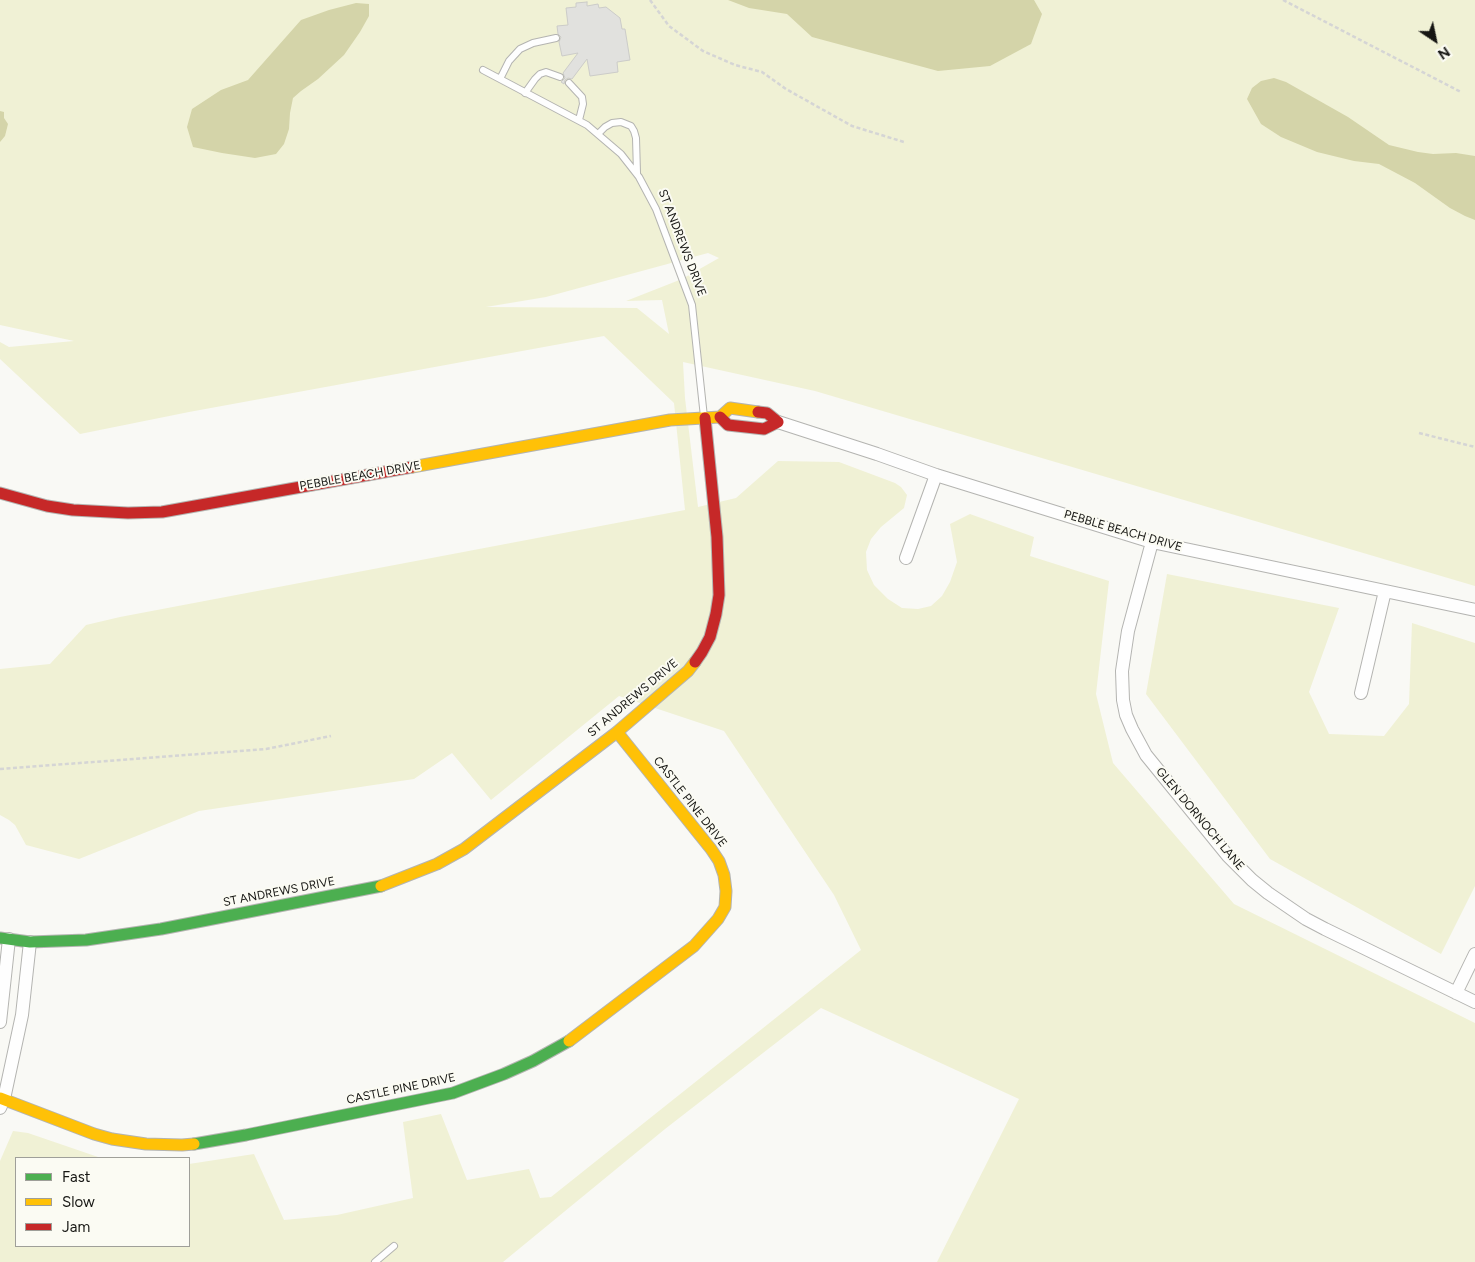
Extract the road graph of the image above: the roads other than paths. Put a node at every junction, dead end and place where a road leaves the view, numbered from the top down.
1 (556, 38) dead end
2 (483, 70) dead end
3 (560, 77) dead end
4 (500, 79) junction
5 (569, 83) dead end
6 (526, 92) junction
7 (579, 120) junction
8 (598, 134) junction
9 (637, 174) junction
10 (720, 417) junction
11 (704, 418) junction
12 (778, 422) junction
13 (936, 475) junction
14 (0, 493) edge
15 (1152, 542) junction
16 (906, 558) dead end
17 (1385, 591) junction
18 (1475, 610) edge
19 (1361, 693) dead end
20 (616, 732) junction
21 (4, 939) edge
22 (30, 942) junction
23 (1475, 954) edge
24 (1456, 993) junction
25 (1475, 1002) edge
26 (0, 1022) edge
27 (1, 1102) edge
28 (394, 1246) dead end
29 (375, 1262) edge

1 - 4 lane
2 - 4 lane, ST ANDREWS DRIVE
3 - 6 lane
4 - 6 lane, ST ANDREWS DRIVE
5 - 7 lane
6 - 7 lane, ST ANDREWS DRIVE
7 - 8 lane, ST ANDREWS DRIVE
8 - 9 lane, ST ANDREWS DRIVE
8 - 9 lane
9 - 11 lane, ST ANDREWS DRIVE
10 - 11 street, PEBBLE BEACH DRIVE
10 - 12 street, PEBBLE BEACH DRIVE
10 - 12 street, PEBBLE BEACH DRIVE
11 - 14 street, PEBBLE BEACH DRIVE
11 - 20 street, ST ANDREWS DRIVE
12 - 13 street, PEBBLE BEACH DRIVE
13 - 15 street, PEBBLE BEACH DRIVE
13 - 16 street
15 - 17 street, PEBBLE BEACH DRIVE
15 - 24 street, GLEN DORNOCH LANE
17 - 18 street, PEBBLE BEACH DRIVE
17 - 19 street
20 - 22 street, ST ANDREWS DRIVE
20 - 27 street, CASTLE PINE DRIVE
21 - 22 street, ST ANDREWS DRIVE
21 - 26 street
22 - 27 street
23 - 24 street
24 - 25 street, GLEN DORNOCH LANE
28 - 29 lane

